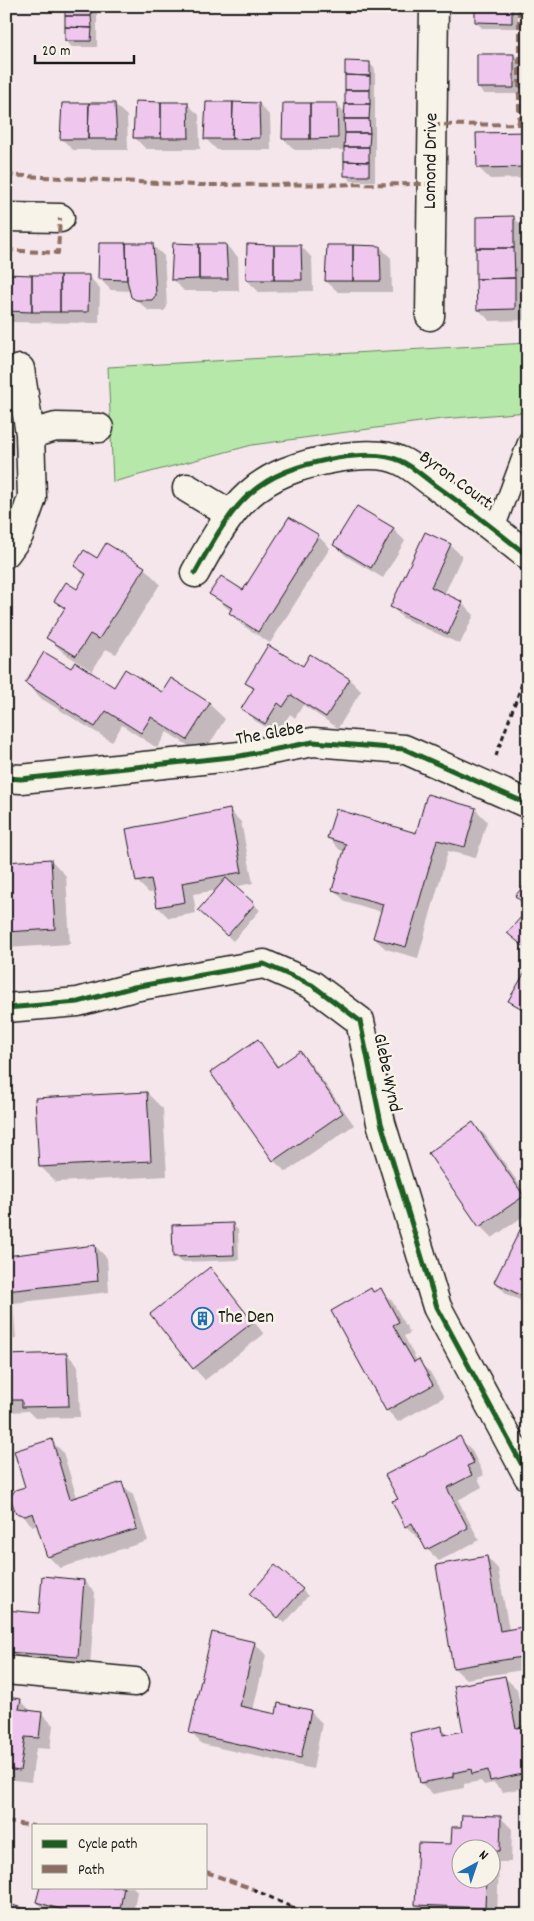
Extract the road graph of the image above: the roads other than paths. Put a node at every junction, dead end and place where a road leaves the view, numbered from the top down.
1 (434, 6) edge
2 (6, 217) edge
3 (60, 218) dead end
4 (430, 316) dead end
5 (20, 369) dead end
6 (99, 428) dead end
7 (30, 434) junction
8 (528, 440) edge
9 (187, 488) dead end
10 (230, 514) junction
11 (495, 529) junction
12 (6, 553) edge
13 (528, 556) edge
14 (195, 573) dead end
15 (6, 778) edge
16 (528, 804) edge
17 (6, 1008) edge
18 (528, 1476) edge
19 (6, 1670) edge
20 (135, 1682) dead end

1 - 4 street, Lomond Drive
2 - 3 street
5 - 7 street
6 - 7 street
7 - 12 street
8 - 11 lane
9 - 10 street
10 - 11 street, Byron Court
10 - 14 street, Byron Court
11 - 13 street, Byron Court
15 - 16 street, The Glebe
17 - 18 street, Glebe Wynd
19 - 20 street

